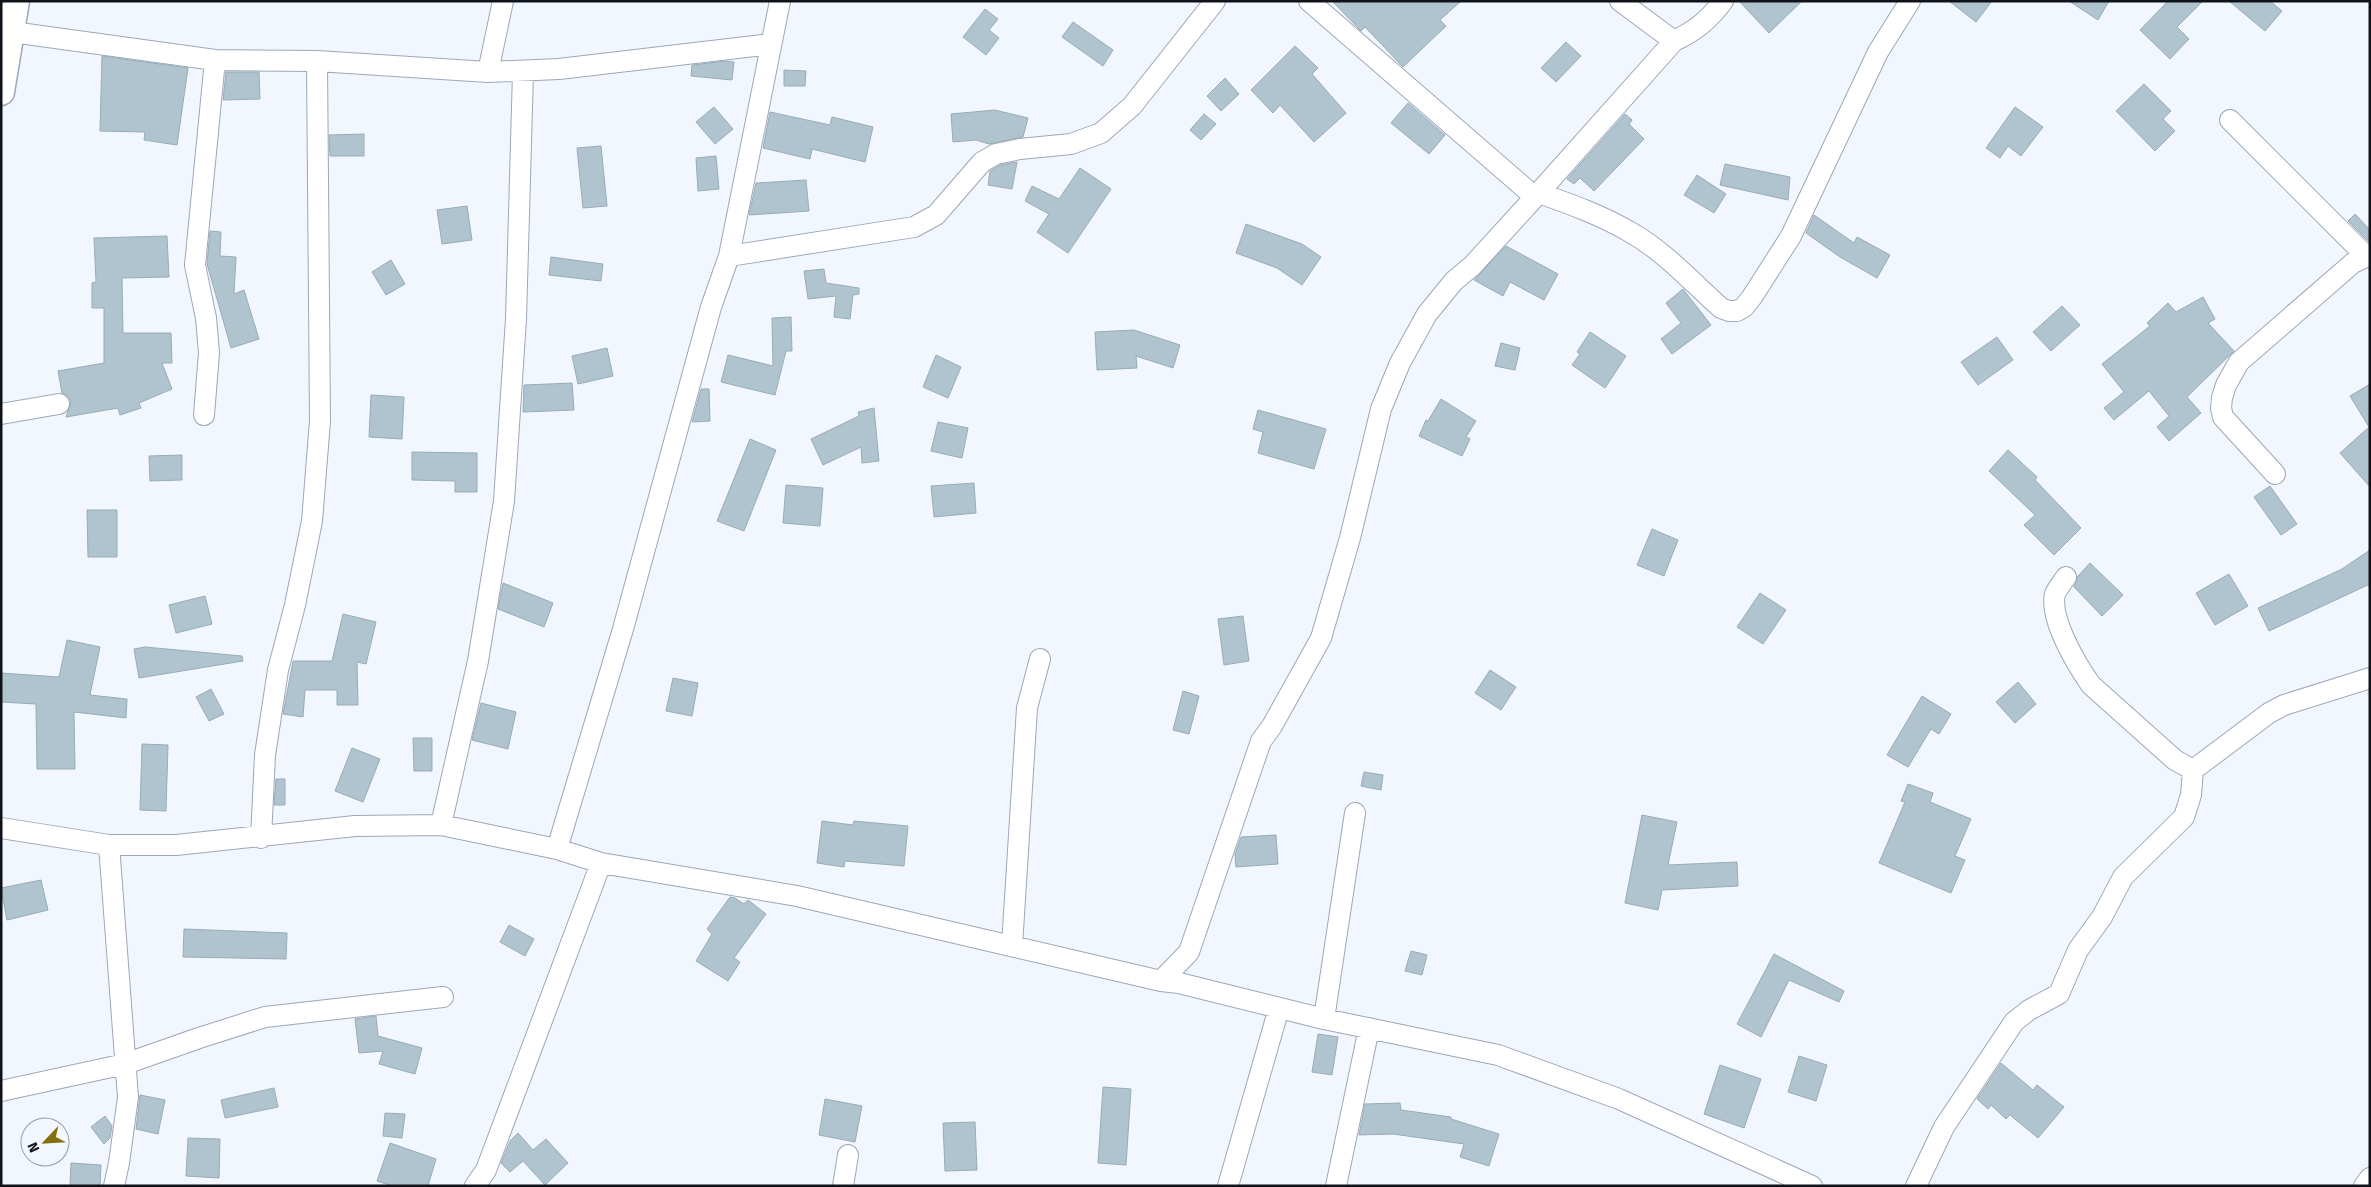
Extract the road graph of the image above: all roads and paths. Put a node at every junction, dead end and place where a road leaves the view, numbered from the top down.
1 (16, 1) edge
2 (503, 1) edge
3 (780, 1) edge
4 (1216, 1) edge
5 (1309, 1) edge
6 (1620, 1) edge
7 (1723, 1) edge
8 (1910, 1) edge
9 (12, 32) junction
10 (1674, 41) junction
11 (771, 44) junction
12 (215, 60) junction
13 (317, 61) junction
14 (3, 66) edge
15 (488, 72) junction
16 (523, 72) junction
17 (1, 92) edge
18 (2230, 120) dead end
19 (1537, 195) junction
20 (729, 256) junction
21 (2368, 256) edge
22 (59, 404) dead end
23 (1, 414) edge
24 (204, 415) dead end
25 (2275, 474) dead end
26 (2066, 578) dead end
27 (1040, 659) dead end
28 (2370, 678) edge
29 (2193, 770) junction
30 (1355, 813) dead end
31 (441, 825) junction
32 (1, 828) edge
33 (261, 838) junction
34 (109, 846) junction
35 (557, 849) junction
36 (601, 863) junction
37 (1012, 946) junction
38 (1189, 952) junction
39 (1161, 981) junction
40 (1200, 988) junction
41 (443, 997) dead end
42 (1279, 1008) junction
43 (1324, 1019) junction
44 (1369, 1028) junction
45 (125, 1064) junction
46 (1, 1091) edge
47 (848, 1155) dead end
48 (2370, 1178) edge
49 (114, 1186) edge
50 (475, 1186) edge
51 (843, 1186) edge
52 (1228, 1186) edge
53 (1336, 1186) edge
54 (1812, 1186) edge
55 (1916, 1186) edge
56 (2364, 1186) edge

1 - 9 street
2 - 15 street
3 - 11 street
4 - 20 street
5 - 19 street
6 - 10 street
7 - 10 street
8 - 19 street
9 - 12 street
9 - 14 street
10 - 19 street
11 - 16 street
11 - 20 street
12 - 13 street
12 - 24 street
13 - 15 street
13 - 33 street
14 - 17 street
15 - 16 street
16 - 31 street
18 - 21 street
19 - 38 street
20 - 35 street
21 - 25 street
22 - 23 street
26 - 29 street
27 - 37 street
28 - 29 street
29 - 55 street
30 - 43 street
31 - 33 street
31 - 35 street
32 - 34 street
33 - 34 street
34 - 45 street
35 - 36 street
36 - 37 street
36 - 50 street
37 - 39 street
38 - 39 street
38 - 40 street
39 - 40 street
40 - 42 street
41 - 45 street
42 - 43 street
42 - 52 street
43 - 44 street
44 - 53 street
44 - 54 street
45 - 46 street
45 - 49 street
47 - 51 street
48 - 56 street

